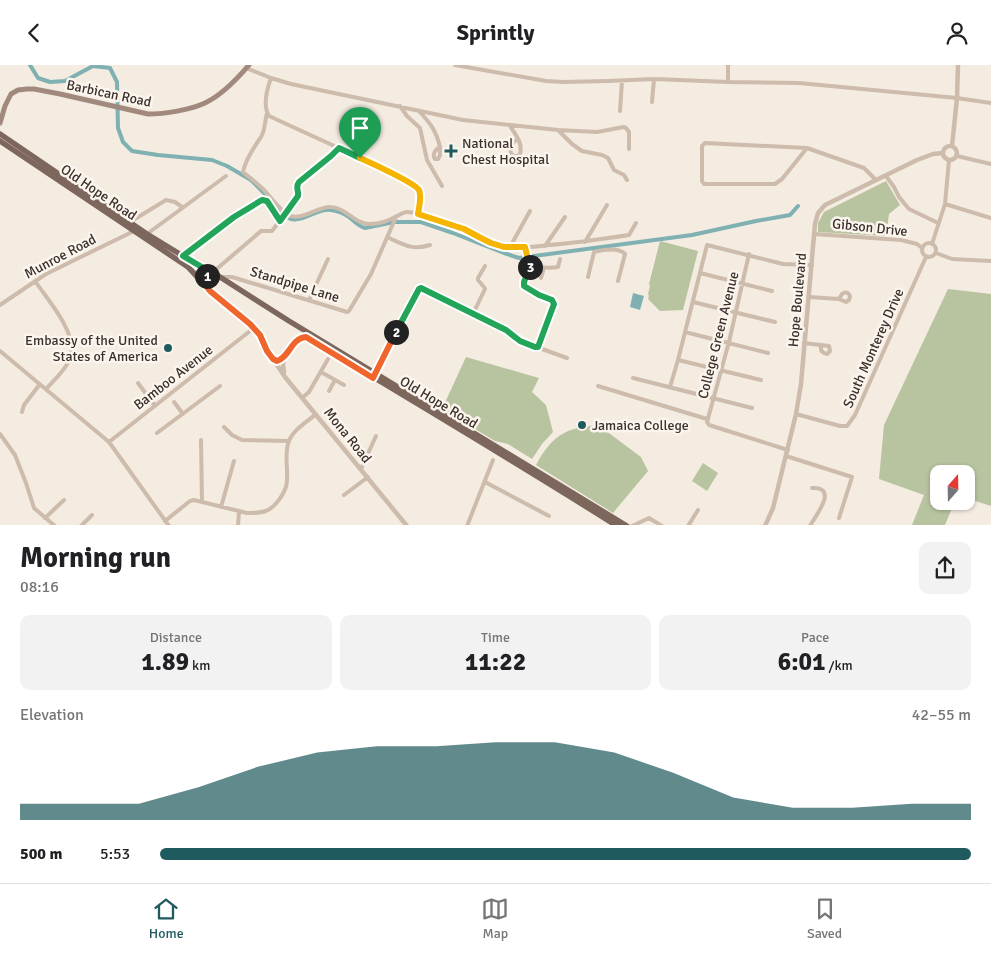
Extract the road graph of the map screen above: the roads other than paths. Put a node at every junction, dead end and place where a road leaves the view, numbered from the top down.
1 (455, 65) edge
2 (495, 65) edge
3 (728, 65) edge
4 (958, 65) edge
5 (247, 67) edge
6 (494, 72) junction
7 (271, 78) junction
8 (654, 79) junction
9 (622, 81) junction
10 (728, 82) junction
11 (957, 98) junction
12 (652, 103) dead end
13 (991, 103) edge
14 (400, 106) junction
15 (419, 111) junction
16 (620, 111) dead end
17 (268, 115) junction
18 (0, 123) edge
19 (510, 126) junction
20 (558, 130) junction
21 (0, 134) edge
22 (518, 139) dead end
23 (0, 141) edge
24 (952, 146) junction
25 (440, 147) dead end
26 (339, 148) junction
27 (629, 149) dead end
28 (806, 149) junction
29 (943, 153) junction
30 (957, 156) junction
31 (949, 160) junction
32 (991, 164) edge
33 (886, 175) junction
34 (226, 176) dead end
35 (876, 179) junction
36 (627, 180) dead end
37 (442, 186) dead end
38 (945, 204) junction
39 (607, 205) dead end
40 (182, 207) junction
41 (530, 211) dead end
42 (285, 214) junction
43 (418, 214) junction
44 (396, 217) junction
45 (564, 217) dead end
46 (991, 217) edge
47 (130, 221) junction
48 (281, 221) junction
49 (636, 223) dead end
50 (938, 223) junction
51 (134, 231) junction
52 (147, 233) junction
53 (814, 234) junction
54 (387, 237) junction
55 (608, 239) junction
56 (585, 242) junction
57 (932, 244) junction
58 (430, 245) dead end
59 (545, 246) junction
60 (510, 247) junction
61 (525, 247) junction
62 (922, 248) junction
63 (609, 250) junction
64 (936, 253) junction
65 (749, 255) junction
66 (183, 256) junction
67 (926, 257) junction
68 (328, 259) dead end
69 (560, 259) dead end
70 (991, 261) edge
71 (530, 264) junction
72 (812, 265) junction
73 (485, 266) dead end
74 (544, 269) junction
75 (212, 273) junction
76 (700, 273) junction
77 (220, 277) junction
78 (588, 277) dead end
79 (541, 278) dead end
80 (35, 281) junction
81 (618, 281) dead end
82 (743, 283) junction
83 (206, 286) junction
84 (772, 291) dead end
85 (809, 297) junction
86 (839, 299) dead end
87 (309, 300) junction
88 (692, 302) junction
89 (0, 305) edge
90 (736, 312) junction
91 (473, 314) junction
92 (289, 321) junction
93 (775, 322) dead end
94 (250, 331) dead end
95 (685, 331) junction
96 (297, 340) junction
97 (729, 342) junction
98 (804, 343) junction
99 (821, 345) dead end
100 (538, 347) junction
101 (0, 351) edge
102 (768, 353) dead end
103 (285, 356) junction
104 (567, 358) dead end
105 (273, 359) junction
106 (328, 359) dead end
107 (678, 360) junction
108 (721, 371) junction
109 (321, 372) junction
110 (374, 375) junction
111 (285, 377) junction
112 (633, 378) dead end
113 (336, 380) junction
114 (761, 380) dead end
115 (138, 383) dead end
116 (40, 384) junction
117 (344, 385) dead end
118 (220, 386) dead end
119 (598, 386) dead end
120 (670, 387) junction
121 (46, 389) junction
122 (329, 391) dead end
123 (171, 398) junction
124 (302, 398) junction
125 (715, 399) junction
126 (155, 405) junction
127 (752, 408) dead end
128 (22, 412) dead end
129 (183, 414) junction
130 (316, 414) junction
131 (796, 414) junction
132 (708, 419) junction
133 (224, 427) dead end
134 (157, 433) dead end
135 (0, 434) edge
136 (376, 436) dead end
137 (201, 440) dead end
138 (288, 441) junction
139 (109, 442) junction
140 (787, 453) junction
141 (494, 460) dead end
142 (234, 461) dead end
143 (361, 469) junction
144 (368, 477) junction
145 (485, 482) junction
146 (812, 488) dead end
147 (344, 495) dead end
148 (64, 500) dead end
149 (202, 502) junction
150 (221, 507) junction
151 (698, 510) dead end
152 (238, 511) junction
153 (92, 515) dead end
154 (549, 516) dead end
155 (46, 518) junction
156 (839, 518) dead end
157 (165, 521) junction
158 (613, 523) edge
159 (55, 525) edge
160 (81, 525) edge
161 (169, 525) edge
162 (238, 525) edge
163 (407, 525) edge
164 (467, 525) edge
165 (627, 525) edge
166 (632, 525) edge
167 (662, 525) edge
168 (688, 525) edge
169 (765, 525) edge
170 (810, 525) edge

1 - 6 street
2 - 6 street
3 - 10 street
4 - 11 street
5 - 7 street
5 - 18 main road, Barbican Road
6 - 9 street
7 - 14 street
7 - 17 street
8 - 9 street
8 - 10 street
8 - 12 street
9 - 16 street
10 - 11 street
11 - 13 street
11 - 24 street
14 - 15 street
14 - 37 street
15 - 19 street
15 - 25 street
17 - 26 street
17 - 42 street
19 - 20 street
19 - 22 street
20 - 27 street
20 - 36 street
21 - 47 main road, Old Hope Road
23 - 51 main road, Old Hope Road
24 - 29 street
24 - 30 street
26 - 42 street
26 - 43 street
28 - 28 street
28 - 35 street
29 - 31 street
29 - 33 street, Hope Boulevard
30 - 31 street
30 - 32 street
31 - 38 street
33 - 35 street, Hope Boulevard
33 - 50 street
34 - 40 street
35 - 53 street, Hope Boulevard
38 - 46 street
38 - 50 street
39 - 56 street
40 - 47 street
40 - 52 street
41 - 60 street
42 - 44 street
42 - 48 street
43 - 44 street
43 - 60 street
44 - 54 street, Standpipe Lane
45 - 59 street
47 - 52 main road, Old Hope Road
48 - 66 street
48 - 75 street
49 - 55 street
50 - 57 street
51 - 80 street, Munroe Road
51 - 83 main road, Old Hope Road
52 - 66 main road, Old Hope Road
53 - 62 street, Gibson Drive
53 - 72 street, Hope Boulevard
54 - 58 street
54 - 87 street, Standpipe Lane
55 - 56 street
55 - 63 street
56 - 59 street
57 - 62 street
57 - 64 street
59 - 61 street
60 - 61 street
61 - 71 street
62 - 67 street
63 - 78 street
63 - 81 street
64 - 67 street
64 - 70 street
65 - 72 street
65 - 76 street
65 - 82 street, College Green Avenue
66 - 75 main road, Old Hope Road
67 - 131 street, South Monterey Drive
68 - 87 street
69 - 74 street
71 - 74 street
71 - 100 street
72 - 85 street, Hope Boulevard
73 - 91 street
74 - 79 street
75 - 77 main road, Old Hope Road
75 - 83 main road
76 - 82 street
76 - 88 street
77 - 87 street, Standpipe Lane
77 - 92 main road, Old Hope Road
80 - 89 street, Munroe Road
80 - 121 street
82 - 84 street
82 - 90 street, College Green Avenue
83 - 105 main road, Old Hope Road
85 - 86 street
85 - 98 street, Hope Boulevard
88 - 90 street
88 - 95 street
90 - 93 street
90 - 97 street, College Green Avenue
91 - 100 street
91 - 110 street
92 - 96 main road
92 - 110 main road, Old Hope Road
94 - 123 street, Bamboo Avenue
95 - 97 street
95 - 107 street
96 - 103 main road
96 - 110 main road, Old Hope Road
97 - 102 street
97 - 108 street, College Green Avenue
98 - 99 street
98 - 131 street, Hope Boulevard
100 - 104 street
101 - 116 street
103 - 105 main road
103 - 111 street
105 - 111 street, Mona Road
106 - 109 street
107 - 108 street
107 - 120 street
108 - 114 street
108 - 125 street, College Green Avenue
109 - 113 street
109 - 124 street
110 - 158 main road, Old Hope Road
111 - 124 street, Mona Road
112 - 120 street
113 - 117 street
113 - 122 street
115 - 126 street
116 - 121 street
116 - 128 street
118 - 129 street
119 - 132 street, College Green Avenue
120 - 125 street
121 - 139 street
123 - 126 street, Bamboo Avenue
123 - 129 street
124 - 130 street, Mona Road
125 - 127 street
125 - 132 street, College Green Avenue
126 - 139 street, Bamboo Avenue
129 - 134 street
130 - 138 street
130 - 143 street, Mona Road
131 - 140 street, Hope Boulevard
132 - 140 street, College Green Avenue
133 - 138 street
135 - 155 street
136 - 143 street
137 - 149 street
138 - 152 street
139 - 157 street
140 - 156 street
140 - 169 street, Hope Boulevard
141 - 145 street
142 - 150 street
143 - 144 street, Mona Road
144 - 147 street
144 - 163 street, Mona Road
145 - 154 street
145 - 164 street
146 - 170 street
148 - 155 street
149 - 150 street
149 - 157 street
150 - 152 street
151 - 168 street
152 - 162 street
153 - 160 street
155 - 159 street
157 - 161 street
158 - 165 main road, Old Hope Road
166 - 167 street

